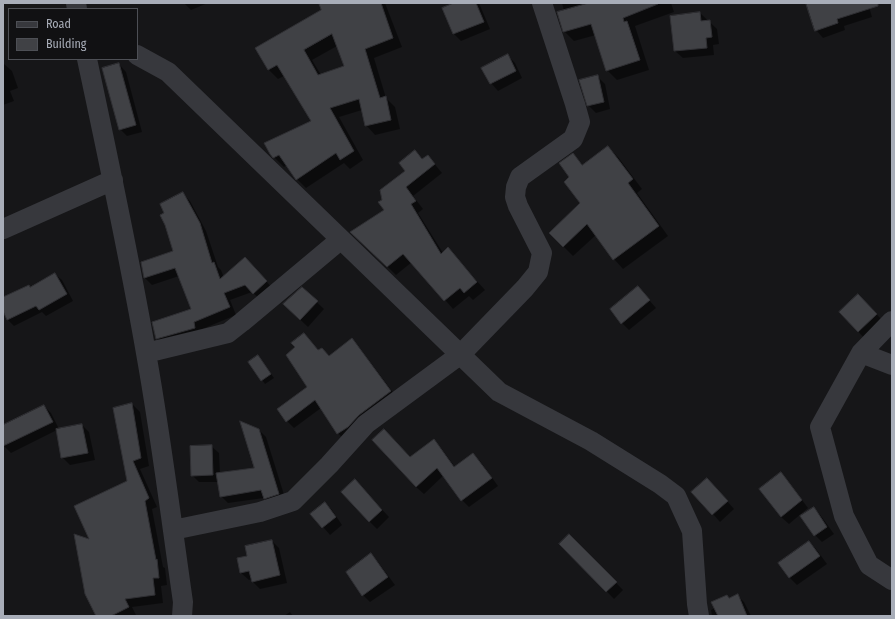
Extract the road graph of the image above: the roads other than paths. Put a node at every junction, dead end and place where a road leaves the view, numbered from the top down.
1 (542, 3) edge
2 (138, 57) edge
3 (87, 60) edge
4 (113, 180) junction
5 (3, 229) edge
6 (340, 240) junction
7 (892, 321) edge
8 (146, 353) junction
9 (861, 353) junction
10 (461, 354) junction
11 (892, 365) edge
12 (173, 530) junction
13 (892, 580) edge
14 (182, 616) edge
15 (699, 616) edge

1 - 10 street
2 - 6 street
3 - 4 street
4 - 5 street
4 - 8 street
6 - 8 street
6 - 10 street
7 - 9 street
8 - 12 street
9 - 11 street
9 - 13 street
10 - 12 street
10 - 15 street
12 - 14 street

